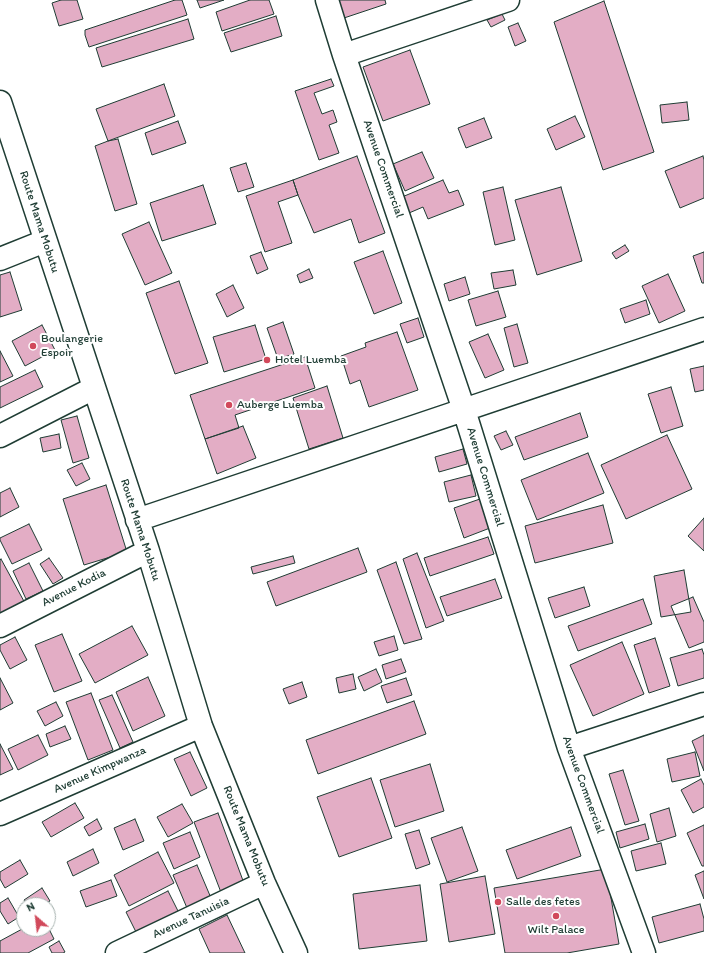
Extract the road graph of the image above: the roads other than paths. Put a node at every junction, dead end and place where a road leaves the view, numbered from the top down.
1 (327, 0) edge
2 (508, 0) edge
3 (344, 55) junction
4 (0, 102) edge
5 (45, 241) junction
6 (0, 259) edge
7 (704, 329) edge
8 (94, 388) junction
9 (464, 410) junction
10 (0, 436) edge
11 (137, 520) junction
12 (148, 551) junction
13 (0, 626) edge
14 (704, 704) edge
15 (201, 726) junction
16 (569, 748) junction
17 (0, 814) edge
18 (264, 883) junction
19 (117, 953) edge
20 (296, 953) edge
21 (644, 953) edge

1 - 3 street, Avenue Commercial
2 - 3 street
3 - 9 street, Avenue Commercial
4 - 5 street, Route Mama Mobutu
5 - 6 street
5 - 8 street, Route Mama Mobutu
7 - 9 street
8 - 10 street
8 - 11 street, Route Mama Mobutu
9 - 11 street
9 - 16 street, Avenue Commercial
11 - 12 street, Route Mama Mobutu
12 - 13 street, Avenue Kodia
12 - 15 street, Route Mama Mobutu
14 - 16 street
15 - 17 street, Avenue Kimpwanza
15 - 18 street, Route Mama Mobutu
16 - 21 street, Avenue Commercial
18 - 19 street, Avenue Tanuisia
18 - 20 street, Route Mama Mobutu

